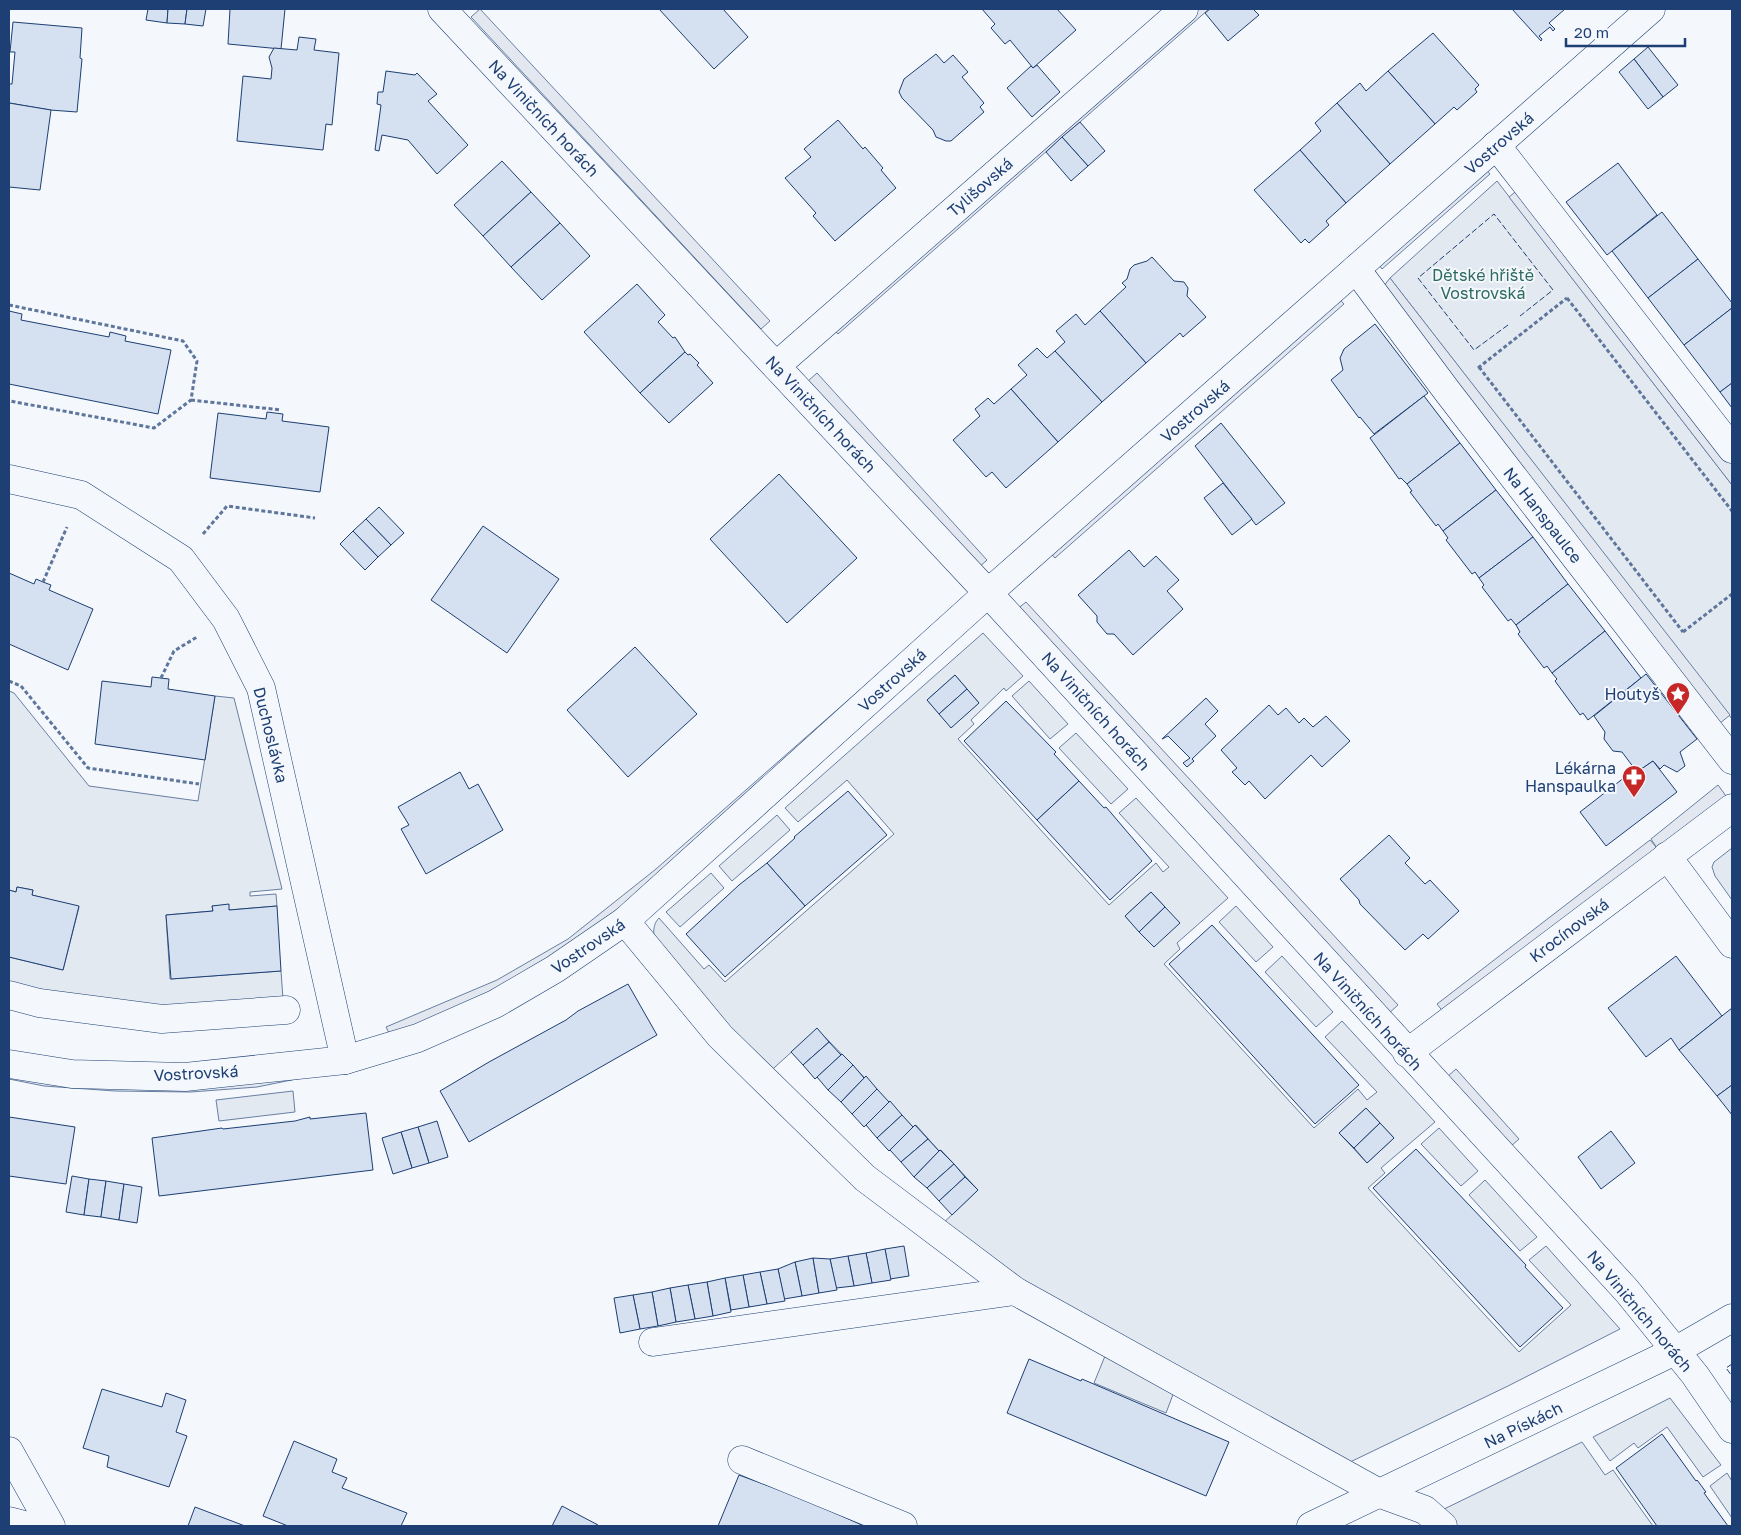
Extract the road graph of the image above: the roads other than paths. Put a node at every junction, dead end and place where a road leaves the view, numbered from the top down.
1 (442, 9) edge
2 (1184, 9) edge
3 (1651, 9) edge
4 (1496, 145) junction
5 (1356, 269) junction
6 (776, 366) junction
7 (1732, 450) edge
8 (9, 479) edge
9 (988, 593) junction
10 (1732, 760) edge
11 (1732, 808) edge
12 (1668, 856) junction
13 (625, 922) junction
14 (1732, 944) edge
15 (9, 995) edge
16 (286, 1010) dead end
17 (1407, 1053) junction
18 (345, 1060) junction
19 (9, 1064) edge
20 (1015, 1291) junction
21 (1732, 1318) edge
22 (653, 1342) dead end
23 (1675, 1352) junction
24 (1732, 1428) edge
25 (9, 1451) edge
26 (742, 1460) dead end
27 (1381, 1494) junction
28 (9, 1521) edge
29 (28, 1526) edge
30 (51, 1526) edge
31 (903, 1526) edge
32 (1311, 1526) edge
33 (1443, 1526) edge

1 - 6 street, Na Viničních horách
2 - 6 street, Tylišovská
3 - 4 street, Vostrovská
4 - 5 street, Vostrovská
4 - 7 street
5 - 9 street, Vostrovská
5 - 10 street, Na Hanspaulce
6 - 9 street, Na Viničních horách
8 - 18 street, Duchoslávka
9 - 13 street, Vostrovská
9 - 17 street, Na Viničních horách
11 - 12 street, Krocínovská
12 - 14 street
12 - 17 street, Krocínovská
13 - 18 street, Vostrovská
13 - 20 street
15 - 16 street
17 - 23 street, Na Viničních horách
18 - 19 street, Vostrovská
20 - 22 street
20 - 27 street
21 - 23 street, Na Pískách
23 - 24 street, Na Viničních horách
23 - 27 street, Na Pískách
25 - 30 street
26 - 31 street
27 - 32 street, Na Pískách
27 - 33 street
28 - 29 street

